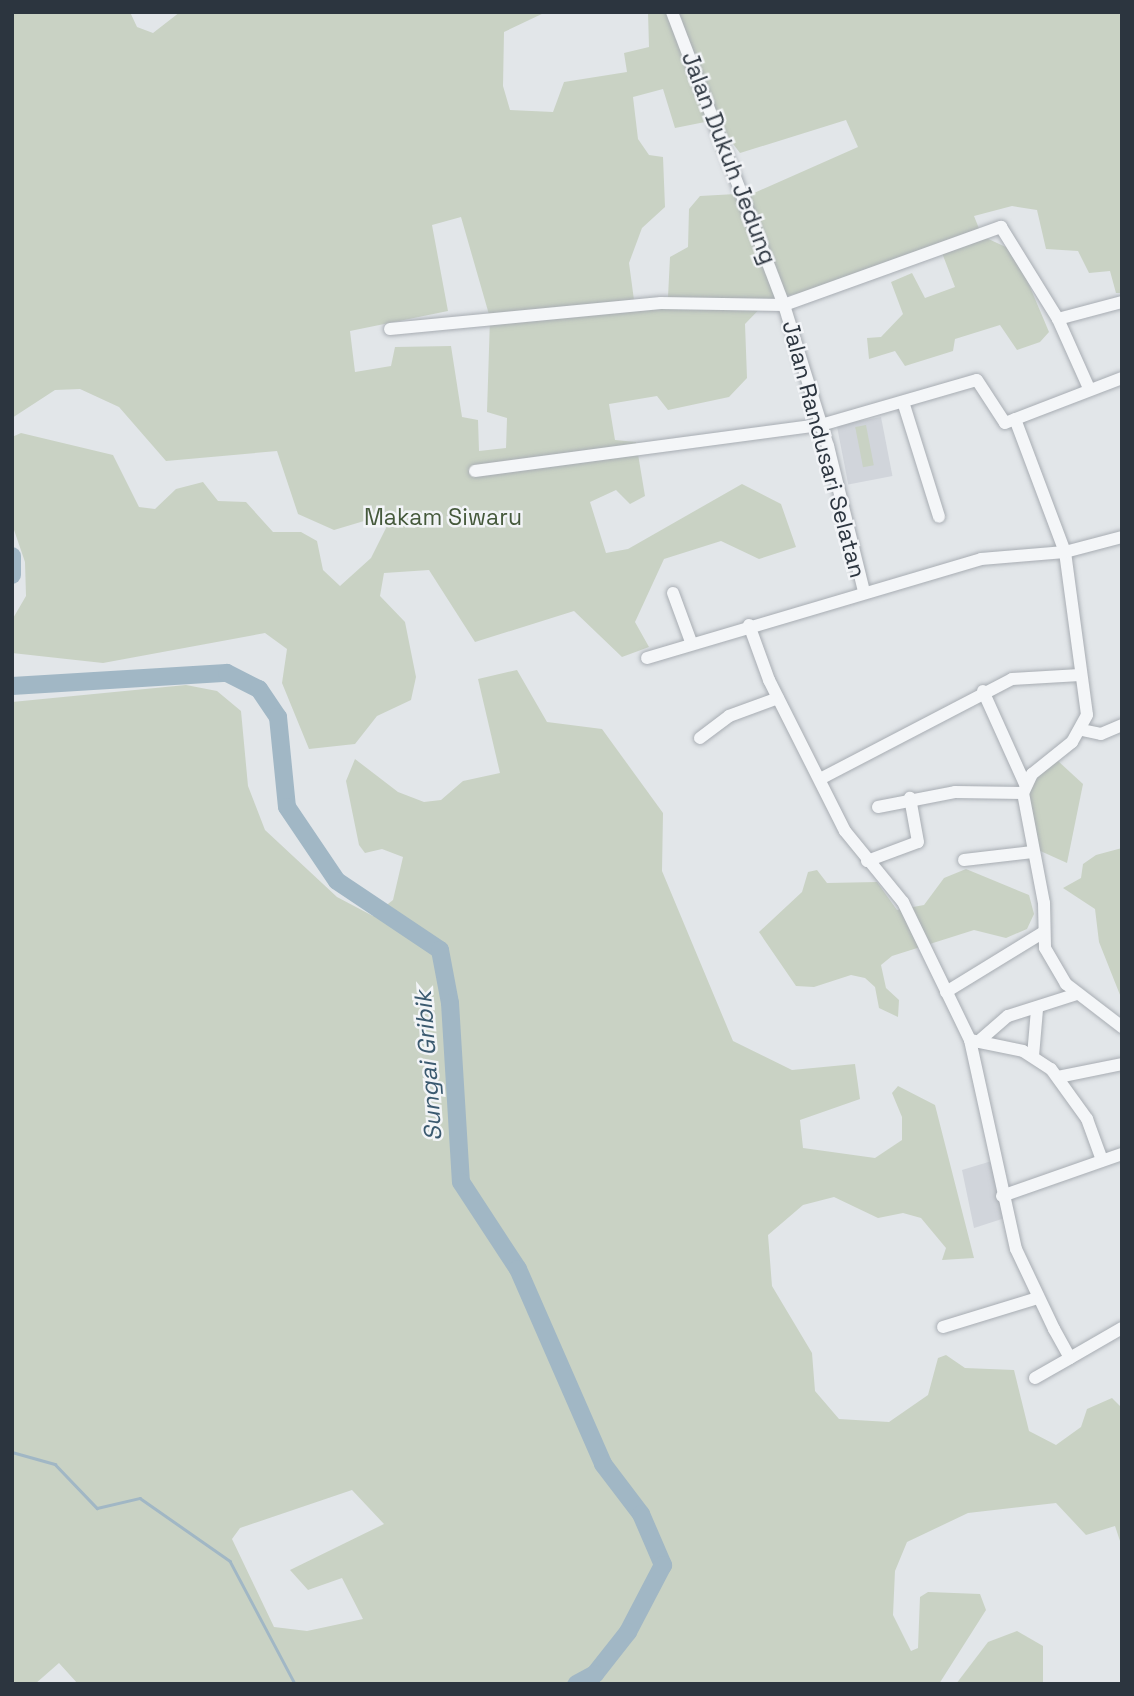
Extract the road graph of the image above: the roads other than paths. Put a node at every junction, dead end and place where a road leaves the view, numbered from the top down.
1 (672, 12) edge
2 (1122, 302) edge
3 (784, 305) junction
4 (1058, 319) junction
5 (390, 329) dead end
6 (1122, 378) edge
7 (1087, 386) junction
8 (904, 405) junction
9 (1015, 419) junction
10 (821, 425) junction
11 (475, 471) dead end
12 (939, 517) dead end
13 (1122, 537) edge
14 (1065, 552) junction
15 (864, 592) junction
16 (673, 593) dead end
17 (749, 625) junction
18 (691, 642) junction
19 (647, 658) dead end
20 (1080, 675) junction
21 (984, 691) junction
22 (778, 698) junction
23 (1122, 725) edge
24 (1082, 730) junction
25 (700, 738) dead end
26 (820, 779) junction
27 (1024, 789) junction
28 (910, 799) junction
29 (878, 807) dead end
30 (1033, 852) junction
31 (964, 860) dead end
32 (867, 862) junction
33 (1044, 932) junction
34 (946, 992) junction
35 (1077, 994) junction
36 (1037, 1009) junction
37 (1122, 1027) edge
38 (974, 1040) junction
39 (1033, 1056) junction
40 (1122, 1064) edge
41 (1058, 1077) junction
42 (1122, 1154) edge
43 (1102, 1160) junction
44 (1002, 1196) junction
45 (1038, 1298) junction
46 (943, 1327) dead end
47 (1122, 1328) edge
48 (1070, 1358) junction
49 (1035, 1378) dead end

1 - 3 street, Jalan Dukuh Jedung
2 - 4 street
3 - 4 street
3 - 5 street
3 - 10 street, Jalan Randusari Selatan
4 - 7 street
6 - 7 street
7 - 9 street
8 - 9 street
8 - 10 street
8 - 12 street
9 - 14 street
10 - 11 street
10 - 15 street, Jalan Randusari Selatan
13 - 14 street
14 - 15 street
14 - 20 street
15 - 17 street
16 - 18 street
17 - 18 street
17 - 22 street
18 - 19 street
20 - 21 street
20 - 24 street
21 - 26 street
21 - 27 street
22 - 25 street
22 - 26 street
23 - 24 street
24 - 27 street
26 - 32 street
27 - 28 street
27 - 30 street
28 - 29 street
28 - 32 street
30 - 31 street
30 - 33 street
32 - 34 street
33 - 34 street
33 - 35 street
34 - 38 street
35 - 36 street
35 - 37 street
36 - 38 street
36 - 39 street
38 - 39 street
38 - 44 street
39 - 41 street
40 - 41 street
41 - 43 street
42 - 43 street
43 - 44 street
44 - 45 street
45 - 46 street
45 - 48 street
47 - 48 street
48 - 49 street

